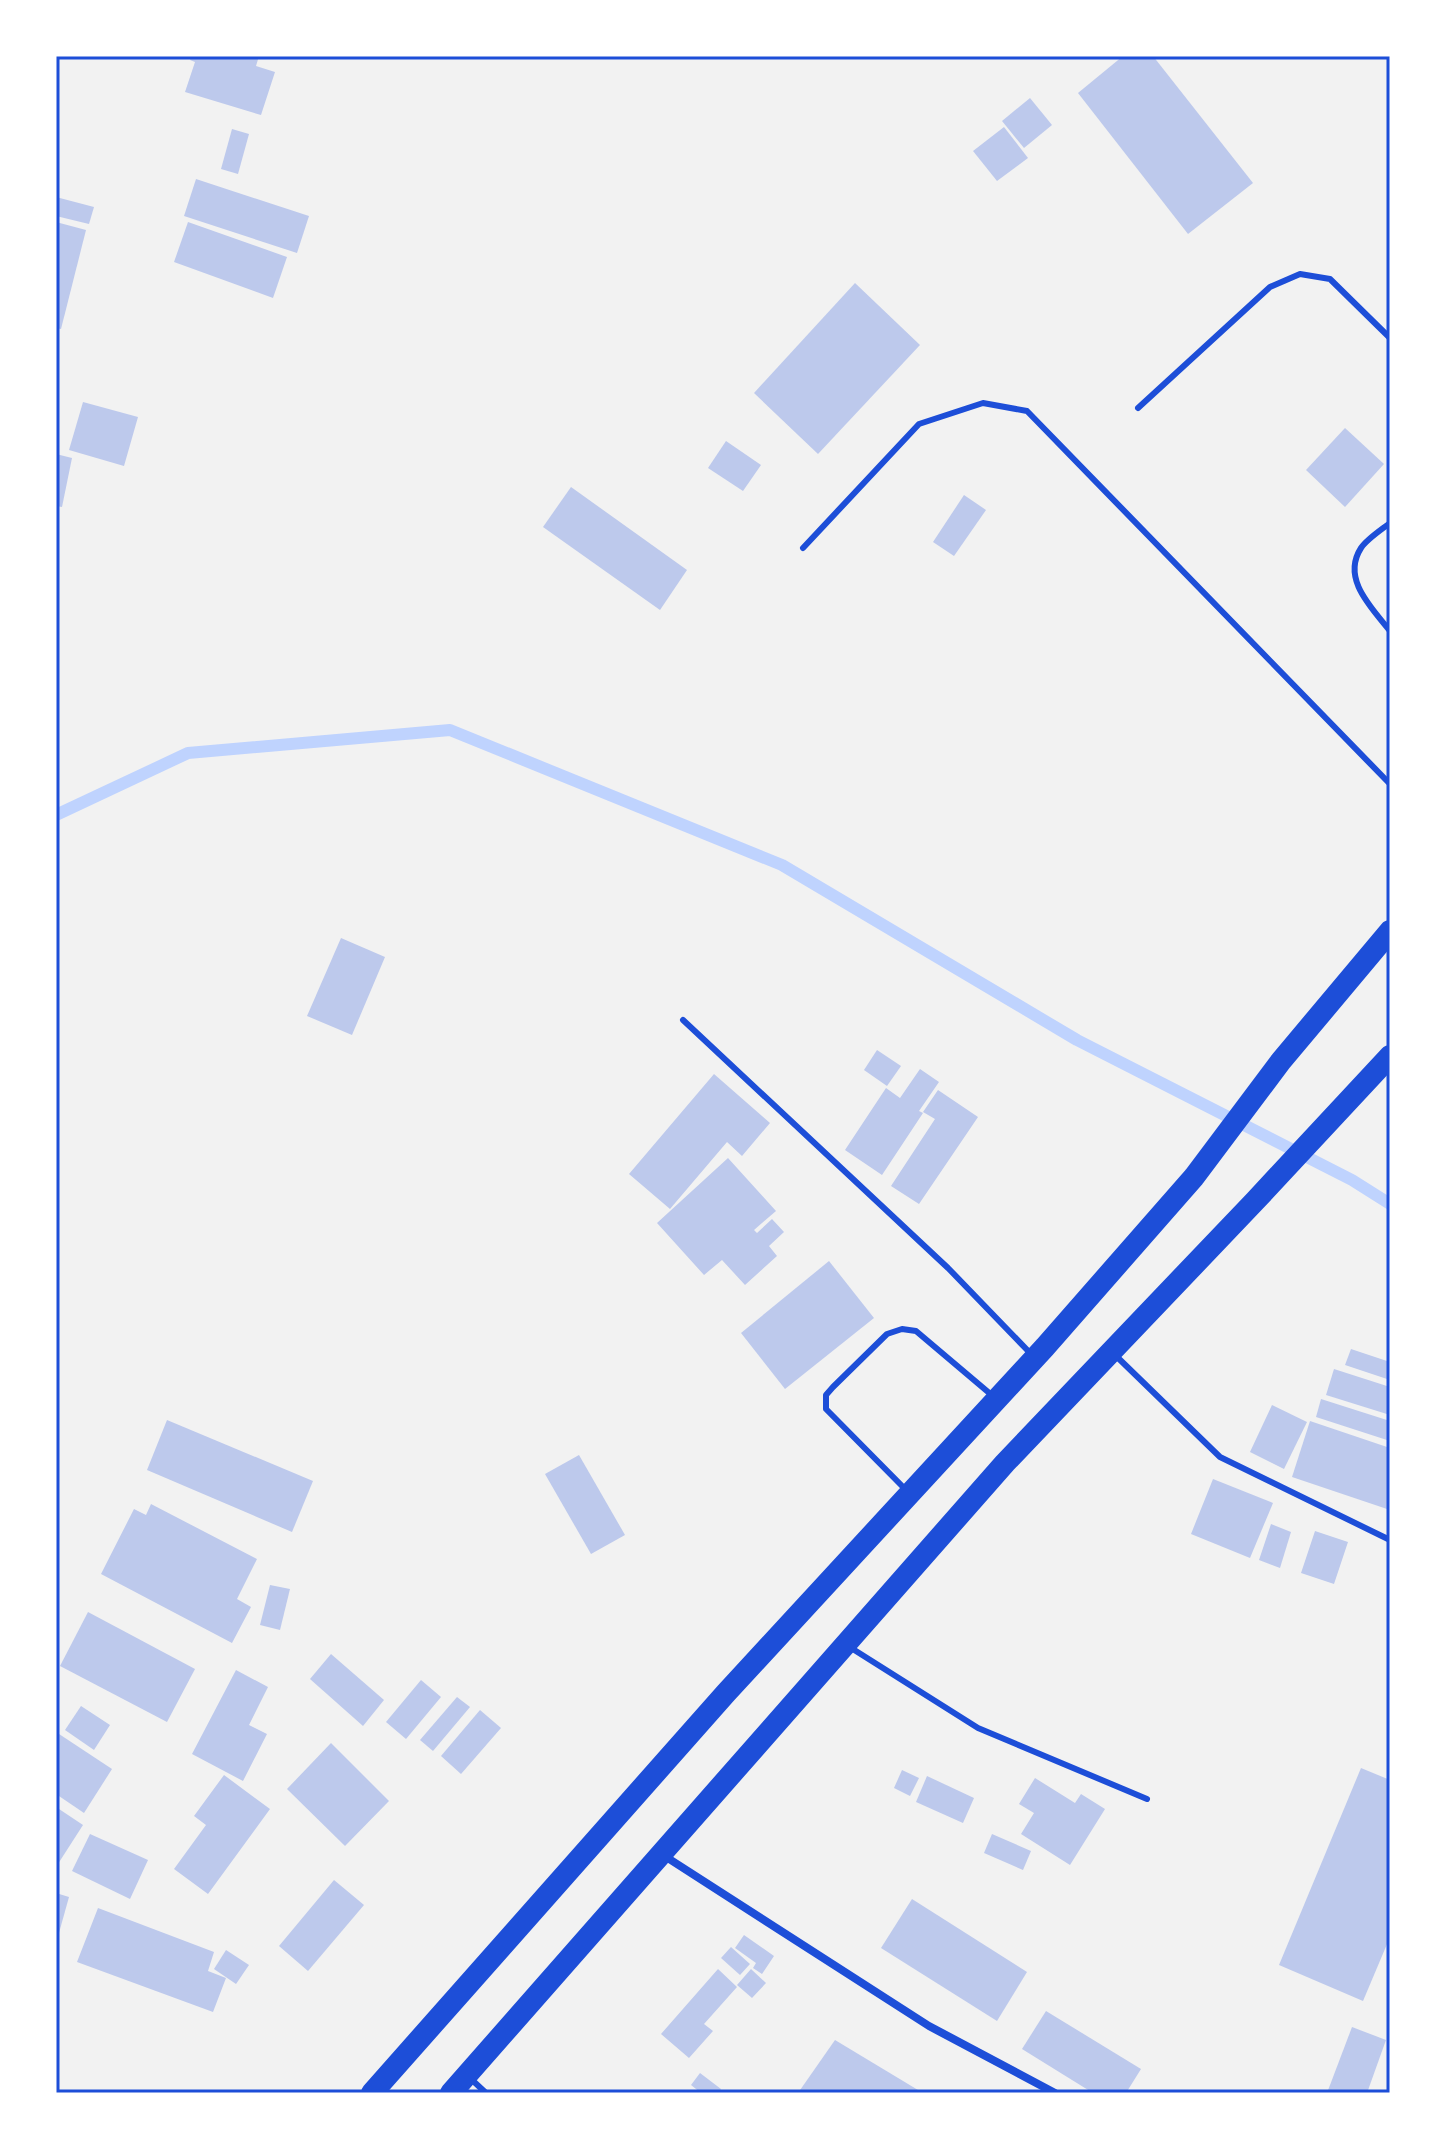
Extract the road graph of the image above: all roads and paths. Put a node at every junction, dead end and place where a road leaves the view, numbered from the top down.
1 (1390, 338) edge
2 (1138, 408) dead end
3 (1390, 523) edge
4 (803, 548) dead end
5 (1390, 631) edge
6 (1390, 784) edge
7 (1390, 931) edge
8 (683, 1020) dead end
9 (1390, 1056) edge
10 (1112, 1352) junction
11 (1035, 1357) junction
12 (996, 1400) junction
13 (910, 1494) junction
14 (1390, 1540) edge
15 (845, 1644) junction
16 (1147, 1799) dead end
17 (660, 1853) junction
18 (467, 2074) junction
19 (372, 2093) edge
20 (451, 2093) edge
21 (486, 2093) edge
22 (1055, 2093) edge

1 - 2 lane
3 - 5 lane
4 - 6 lane
7 - 11 highway
8 - 11 lane
9 - 10 highway
10 - 14 lane
10 - 15 highway
11 - 12 highway
12 - 13 highway
12 - 13 lane
13 - 19 highway
15 - 16 lane
15 - 17 highway
17 - 18 highway
17 - 22 street
18 - 20 highway
18 - 21 lane

